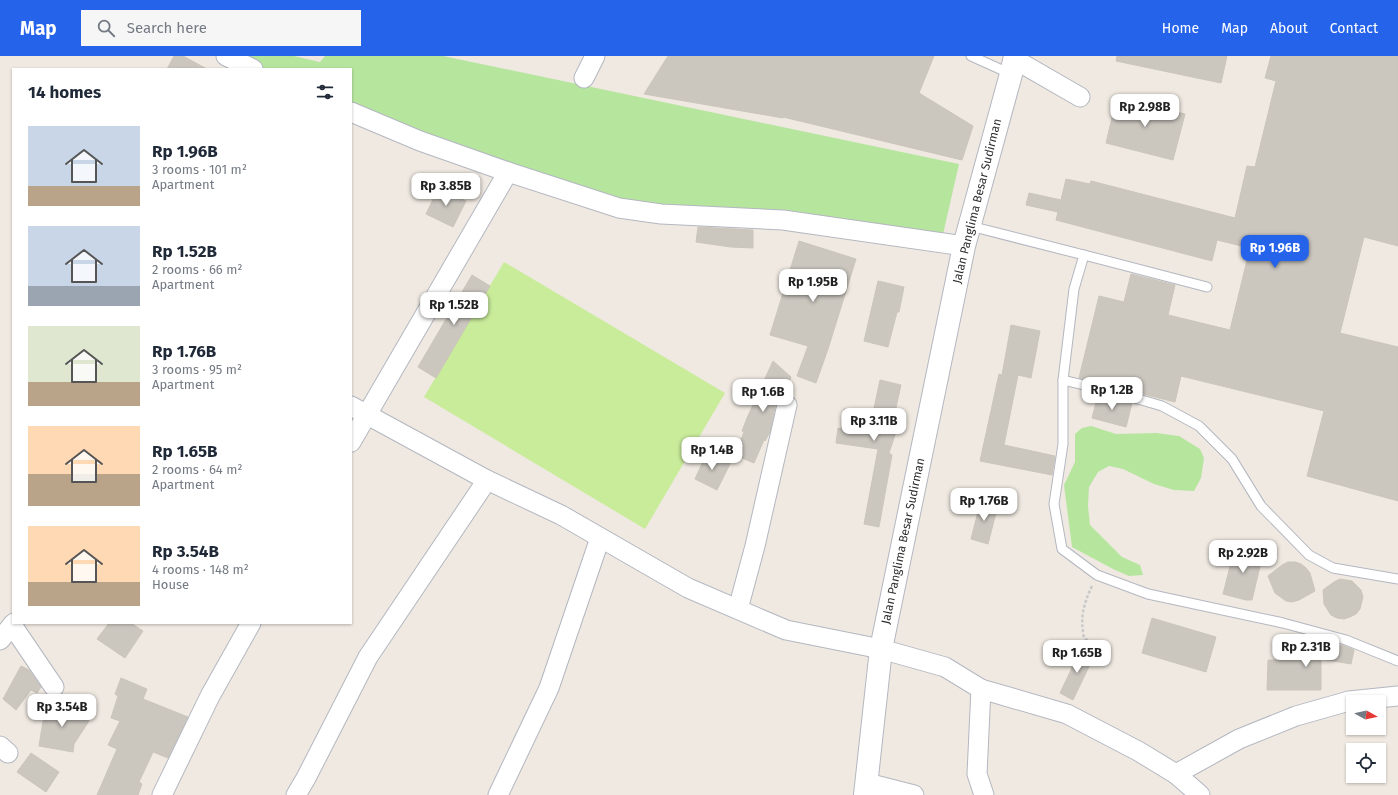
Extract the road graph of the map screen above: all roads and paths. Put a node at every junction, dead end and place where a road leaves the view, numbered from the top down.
1 (226, 56) edge
2 (596, 56) edge
3 (970, 56) edge
4 (1013, 63) edge
5 (251, 68) edge
6 (584, 78) dead end
7 (1080, 97) dead end
8 (352, 112) edge
9 (508, 172) junction
10 (968, 225) junction
11 (964, 246) junction
12 (1084, 255) junction
13 (1207, 287) dead end
14 (1063, 380) junction
15 (787, 405) dead end
16 (359, 410) edge
17 (352, 438) edge
18 (487, 480) junction
19 (600, 538) junction
20 (1097, 575) junction
21 (1398, 579) edge
22 (738, 609) junction
23 (13, 624) edge
24 (250, 624) edge
25 (0, 640) edge
26 (881, 649) junction
27 (1103, 650) dead end
28 (1398, 660) edge
29 (54, 687) dead end
30 (981, 689) junction
31 (1398, 696) edge
32 (1176, 774) junction
33 (866, 789) edge
34 (162, 795) edge
35 (296, 795) edge
36 (498, 795) edge
37 (914, 795) edge
38 (984, 795) edge
39 (1200, 795) edge

1 - 5 street
2 - 6 street
3 - 4 lane
4 - 7 street
4 - 10 main road, Jalan Panglima Besar Sudirman
8 - 9 street
9 - 11 street
9 - 16 street
10 - 11 main road, Jalan Panglima Besar Sudirman
10 - 12 lane
11 - 26 main road, Jalan Panglima Besar Sudirman
12 - 13 lane
12 - 14 lane
14 - 20 lane
14 - 21 lane
15 - 22 street
16 - 17 street
16 - 18 street
18 - 19 street
18 - 35 street
19 - 22 street
19 - 36 street
20 - 27 path
20 - 28 lane
22 - 26 street
23 - 25 street
23 - 29 street
24 - 34 street
26 - 30 street
26 - 33 main road, Jalan Panglima Besar Sudirman
30 - 32 street
30 - 38 street
31 - 32 street
32 - 39 street
33 - 37 street

